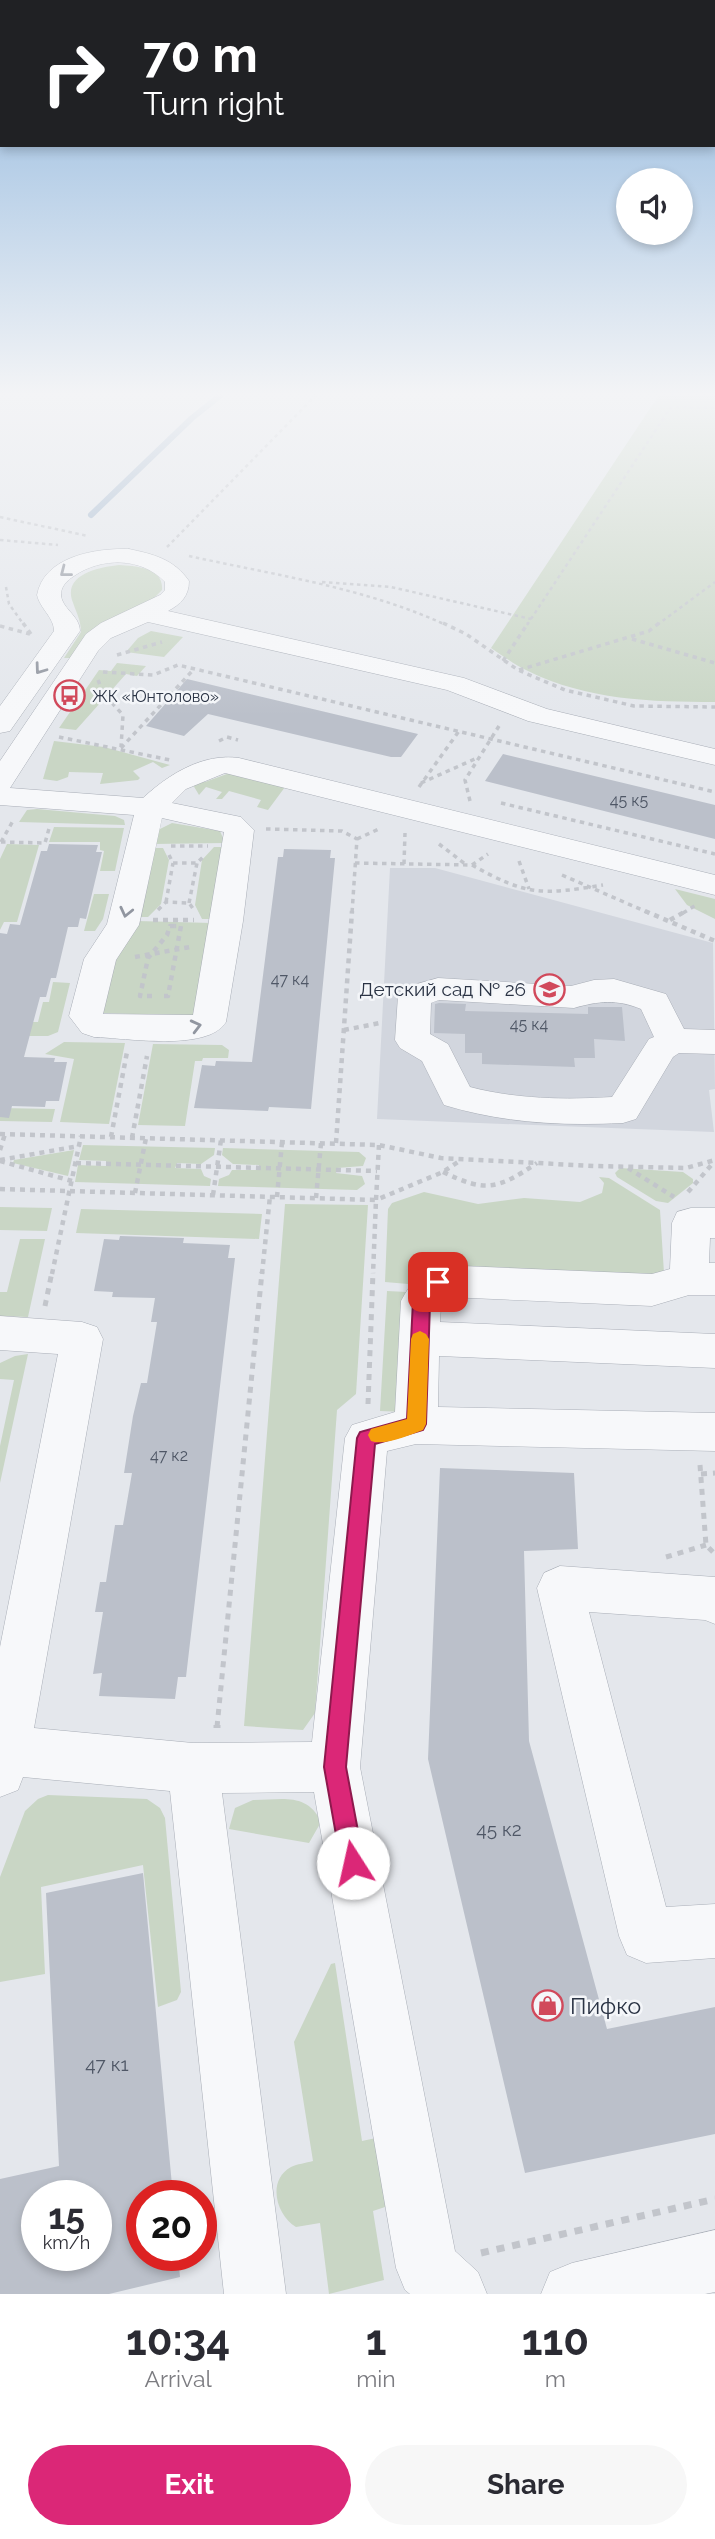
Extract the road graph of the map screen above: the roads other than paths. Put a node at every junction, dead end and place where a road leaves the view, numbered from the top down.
1 (147, 614) junction
2 (0, 725) edge
3 (715, 757) edge
4 (0, 782) edge
5 (8, 807) edge
6 (150, 807) junction
7 (707, 894) edge
8 (673, 1041) junction
9 (715, 1042) edge
10 (715, 1223) edge
11 (702, 1279) edge
12 (0, 1333) edge
13 (420, 1338) junction
14 (715, 1351) edge
15 (416, 1424) junction
16 (705, 1454) edge
17 (715, 1602) edge
18 (205, 1755) junction
19 (3, 1757) edge
20 (335, 1767) junction
21 (715, 1931) edge
22 (715, 2260) edge
23 (442, 2282) edge
24 (255, 2294) edge
25 (572, 2294) edge

1 -> 2 street
1 - 3 street
1 - 4 street
5 - 6 street
6 -> 6 street
6 - 7 street
8 - 8 street
8 - 9 street
10 - 11 street
11 - 13 street
12 - 19 street
13 - 14 street
13 - 15 street
15 - 16 street
15 - 20 street
17 - 21 street
18 - 19 street
18 - 20 street
18 - 24 street
20 - 23 street
22 - 25 street

